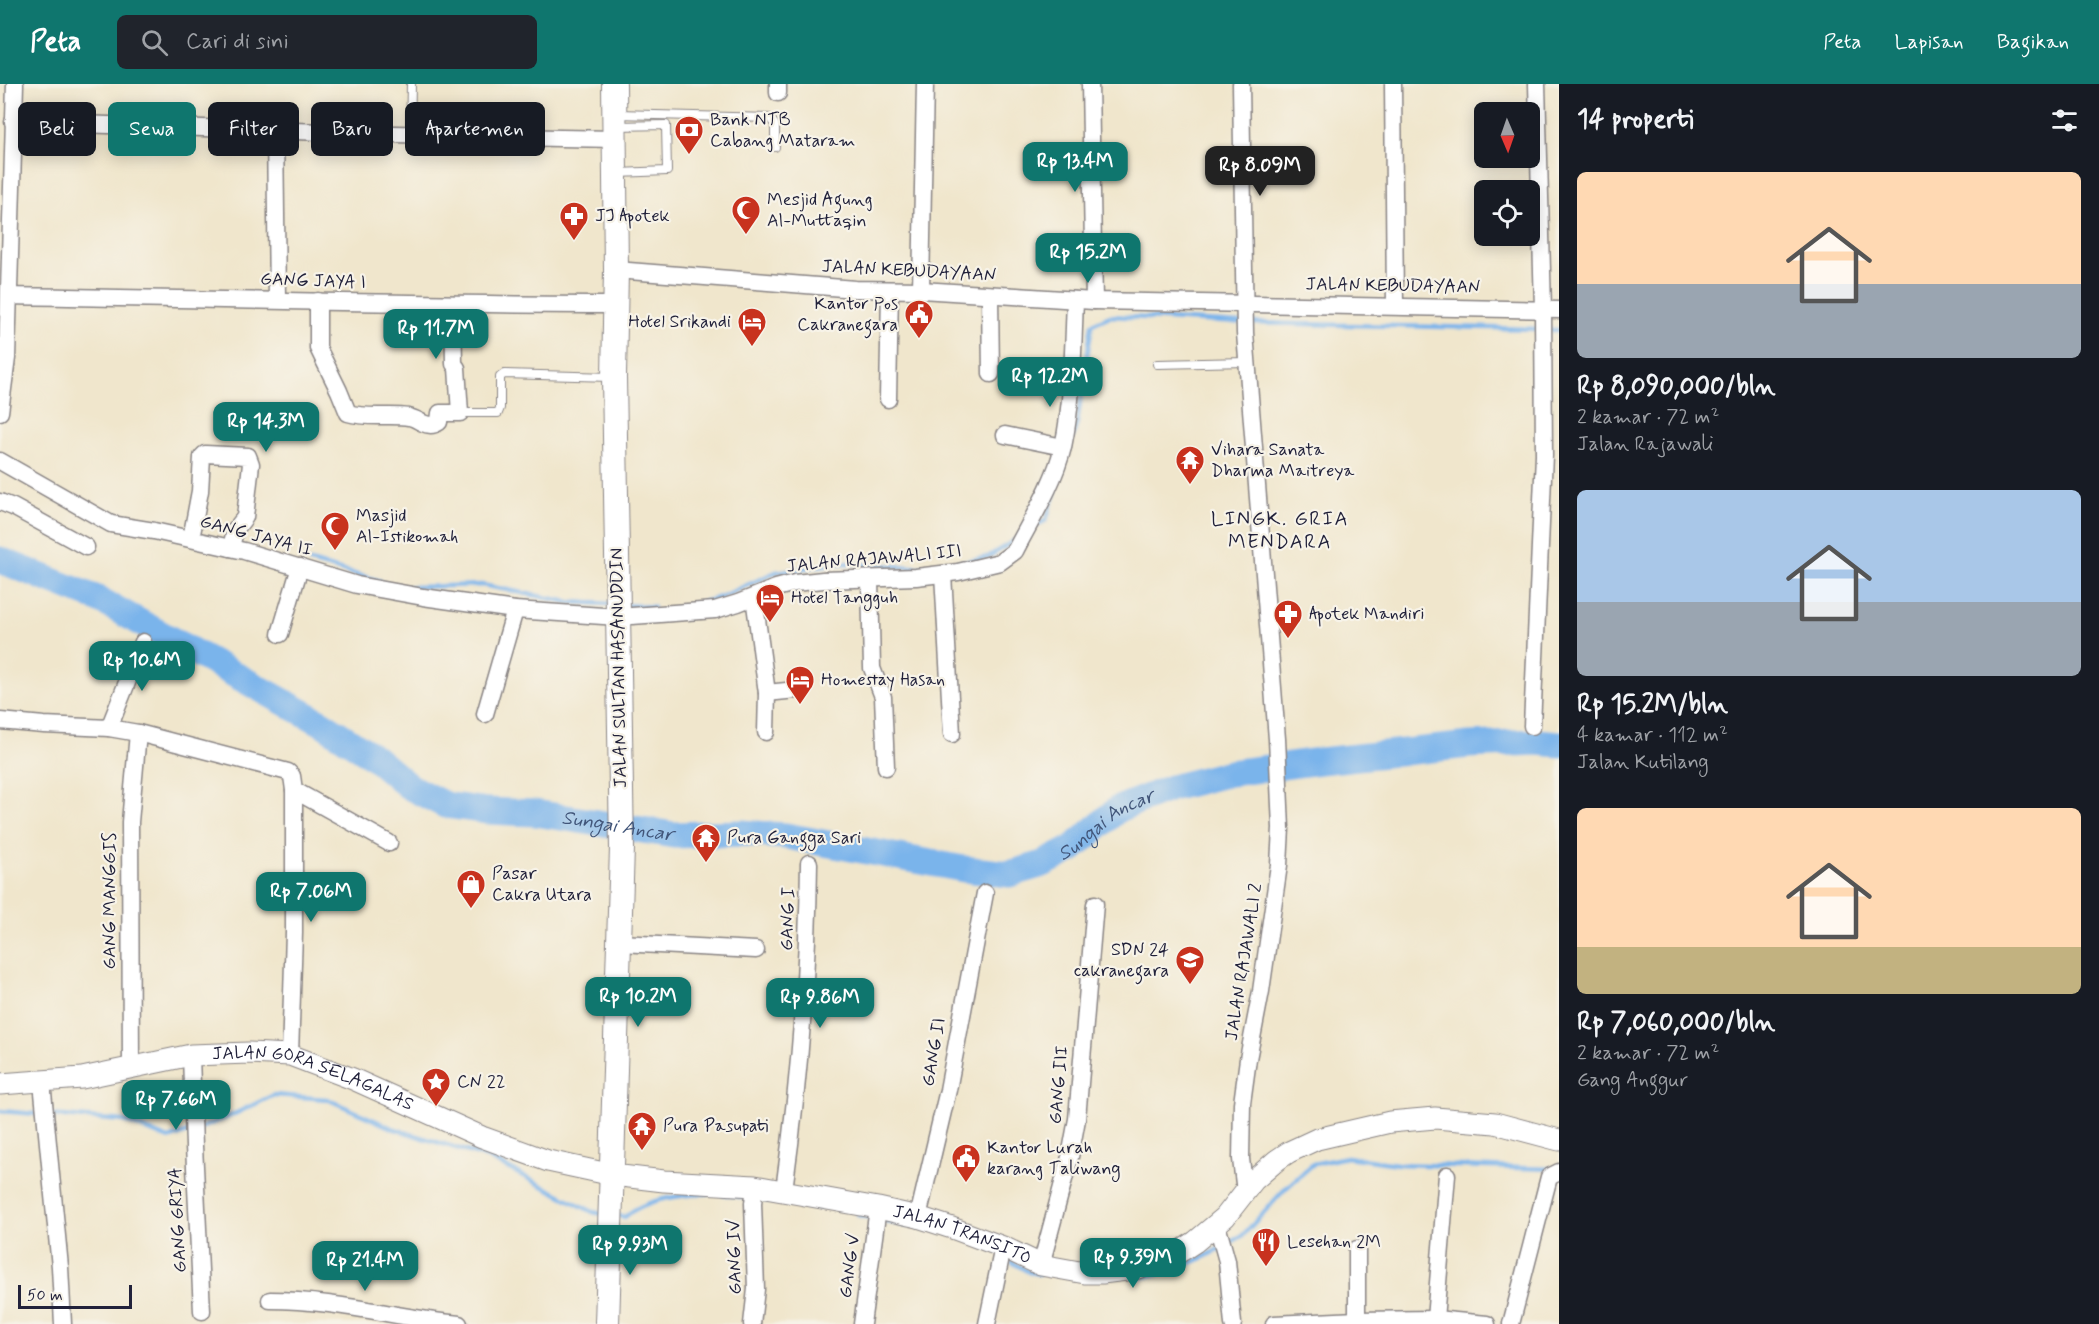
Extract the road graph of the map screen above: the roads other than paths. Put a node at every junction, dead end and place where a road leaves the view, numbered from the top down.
1 (15, 84) edge
2 (411, 84) edge
3 (614, 84) edge
4 (925, 84) edge
5 (1090, 84) edge
6 (1241, 84) edge
7 (1393, 84) edge
8 (1537, 84) edge
9 (411, 102) edge
10 (14, 122) junction
11 (614, 126) junction
12 (208, 127) edge
13 (545, 129) edge
14 (299, 130) edge
15 (405, 136) edge
16 (774, 147) dead end
17 (275, 156) edge
18 (614, 173) junction
19 (5, 267) edge
20 (616, 270) junction
21 (890, 290) junction
22 (921, 290) junction
23 (9, 296) junction
24 (990, 296) junction
25 (277, 299) junction
26 (1075, 300) junction
27 (318, 301) junction
28 (1094, 301) junction
29 (453, 305) junction
30 (616, 305) junction
31 (1395, 306) junction
32 (1245, 307) junction
33 (1548, 311) edge
34 (1247, 362) junction
35 (1157, 364) dead end
36 (991, 374) dead end
37 (614, 377) junction
38 (888, 399) dead end
39 (0, 412) edge
40 (460, 413) junction
41 (1005, 435) dead end
42 (1063, 447) junction
43 (3, 462) edge
44 (0, 502) edge
45 (192, 533) junction
46 (233, 541) junction
47 (86, 547) dead end
48 (300, 567) junction
49 (943, 574) junction
50 (870, 580) junction
51 (754, 597) junction
52 (515, 610) junction
53 (618, 613) junction
54 (280, 634) dead end
55 (143, 642) dead end
56 (796, 690) dead end
57 (767, 693) junction
58 (485, 714) dead end
59 (0, 721) edge
60 (1532, 726) dead end
61 (109, 728) junction
62 (766, 732) dead end
63 (138, 734) junction
64 (952, 734) dead end
65 (886, 767) dead end
66 (294, 790) junction
67 (388, 843) dead end
68 (809, 863) dead end
69 (985, 893) dead end
70 (1095, 904) dead end
71 (620, 943) junction
72 (756, 950) dead end
73 (191, 1054) junction
74 (290, 1055) junction
75 (131, 1069) junction
76 (0, 1084) edge
77 (43, 1091) junction
78 (1559, 1140) edge
79 (1559, 1172) edge
80 (613, 1175) junction
81 (1447, 1175) dead end
82 (784, 1190) junction
83 (1245, 1192) junction
84 (754, 1193) junction
85 (876, 1216) junction
86 (918, 1217) junction
87 (1218, 1229) junction
88 (1357, 1249) dead end
89 (1001, 1254) junction
90 (1041, 1265) junction
91 (270, 1300) dead end
92 (202, 1311) dead end
93 (1435, 1319) junction
94 (1357, 1320) junction
95 (63, 1324) edge
96 (459, 1324) edge
97 (607, 1324) edge
98 (752, 1324) edge
99 (862, 1324) edge
100 (987, 1324) edge
101 (1233, 1324) edge
102 (1274, 1324) edge
103 (1484, 1324) edge
104 (1511, 1324) edge

1 - 10 street
2 - 9 lane
3 - 11 main road, JALAN SULTAN HASANUDDIN
4 - 22 street
5 - 28 street
6 - 32 street, JALAN RAJAWALI 2
7 - 31 street
8 - 33 street
10 - 12 street
10 - 19 street
11 - 13 street
11 - 16 lane
11 - 18 main road, JALAN SULTAN HASANUDDIN
11 - 18 lane
14 - 15 street
17 - 25 street
18 - 20 main road, JALAN SULTAN HASANUDDIN
19 - 23 street
20 - 21 street, JALAN KEBUDAYAAN
20 - 30 main road, JALAN SULTAN HASANUDDIN
21 - 22 street, JALAN KEBUDAYAAN
21 - 38 street
22 - 24 street, JALAN KEBUDAYAAN
23 - 25 street, GANG JAYA I
23 - 39 street
24 - 26 street, JALAN KEBUDAYAAN
24 - 36 street
25 - 27 street, GANG JAYA I
26 - 28 street, JALAN KEBUDAYAAN
26 - 42 street, JALAN RAJAWALI III
27 - 29 street, GANG JAYA I
27 - 40 street
28 - 32 street, JALAN KEBUDAYAAN
29 - 30 street, GANG JAYA I
29 - 40 street
30 - 37 main road, JALAN SULTAN HASANUDDIN
31 - 32 street, JALAN KEBUDAYAAN
31 - 33 street, JALAN KEBUDAYAAN
32 - 34 street, JALAN RAJAWALI 2
33 - 60 street
34 - 35 lane
34 - 83 street, JALAN RAJAWALI 2
37 - 40 lane
37 - 53 main road, JALAN SULTAN HASANUDDIN
41 - 42 street
42 - 49 street, JALAN RAJAWALI III
43 - 45 street, GANG JAYA II
44 - 47 street
45 - 46 street, GANG JAYA II
45 - 46 street
46 - 48 street, GANG JAYA II
48 - 52 street, GANG JAYA II
48 - 54 street
49 - 50 street, JALAN RAJAWALI III
49 - 64 street
50 - 51 street, JALAN RAJAWALI III
50 - 65 street
51 - 53 street, JALAN RAJAWALI III
51 - 57 street
52 - 53 street, GANG JAYA II
52 - 58 street
53 - 71 main road, JALAN SULTAN HASANUDDIN
55 - 61 street
56 - 57 street
57 - 62 street
59 - 61 street
61 - 63 street
63 - 66 street
63 - 75 street, GANG MANGGIS
66 - 67 street
66 - 74 street
68 - 82 street, GANG I
69 - 86 street, GANG II
70 - 90 street, GANG III
71 - 72 street
71 - 80 main road, JALAN SULTAN HASANUDDIN
73 - 74 street, JALAN GORA SELAGALAS
73 - 75 street, JALAN GORA SELAGALAS
73 - 92 street, GANG GRIYA
74 - 80 street, JALAN GORA SELAGALAS
75 - 77 street, JALAN GORA SELAGALAS
76 - 77 street, JALAN GORA SELAGALAS
77 - 95 street
78 - 83 street, JALAN TRANSITO
79 - 104 street
80 - 84 street, JALAN TRANSITO
80 - 97 main road, JALAN SULTAN HASANUDDIN
81 - 93 street
82 - 84 street, JALAN TRANSITO
82 - 85 street, JALAN TRANSITO
83 - 87 street, JALAN TRANSITO
84 - 98 street, GANG IV
85 - 86 street, JALAN TRANSITO
85 - 99 street, GANG V
86 - 89 street, JALAN TRANSITO
87 - 90 street, JALAN TRANSITO
87 - 101 street
88 - 94 street
89 - 90 street, JALAN TRANSITO
89 - 100 street
91 - 96 street
93 - 94 street
93 - 103 street
94 - 102 street

